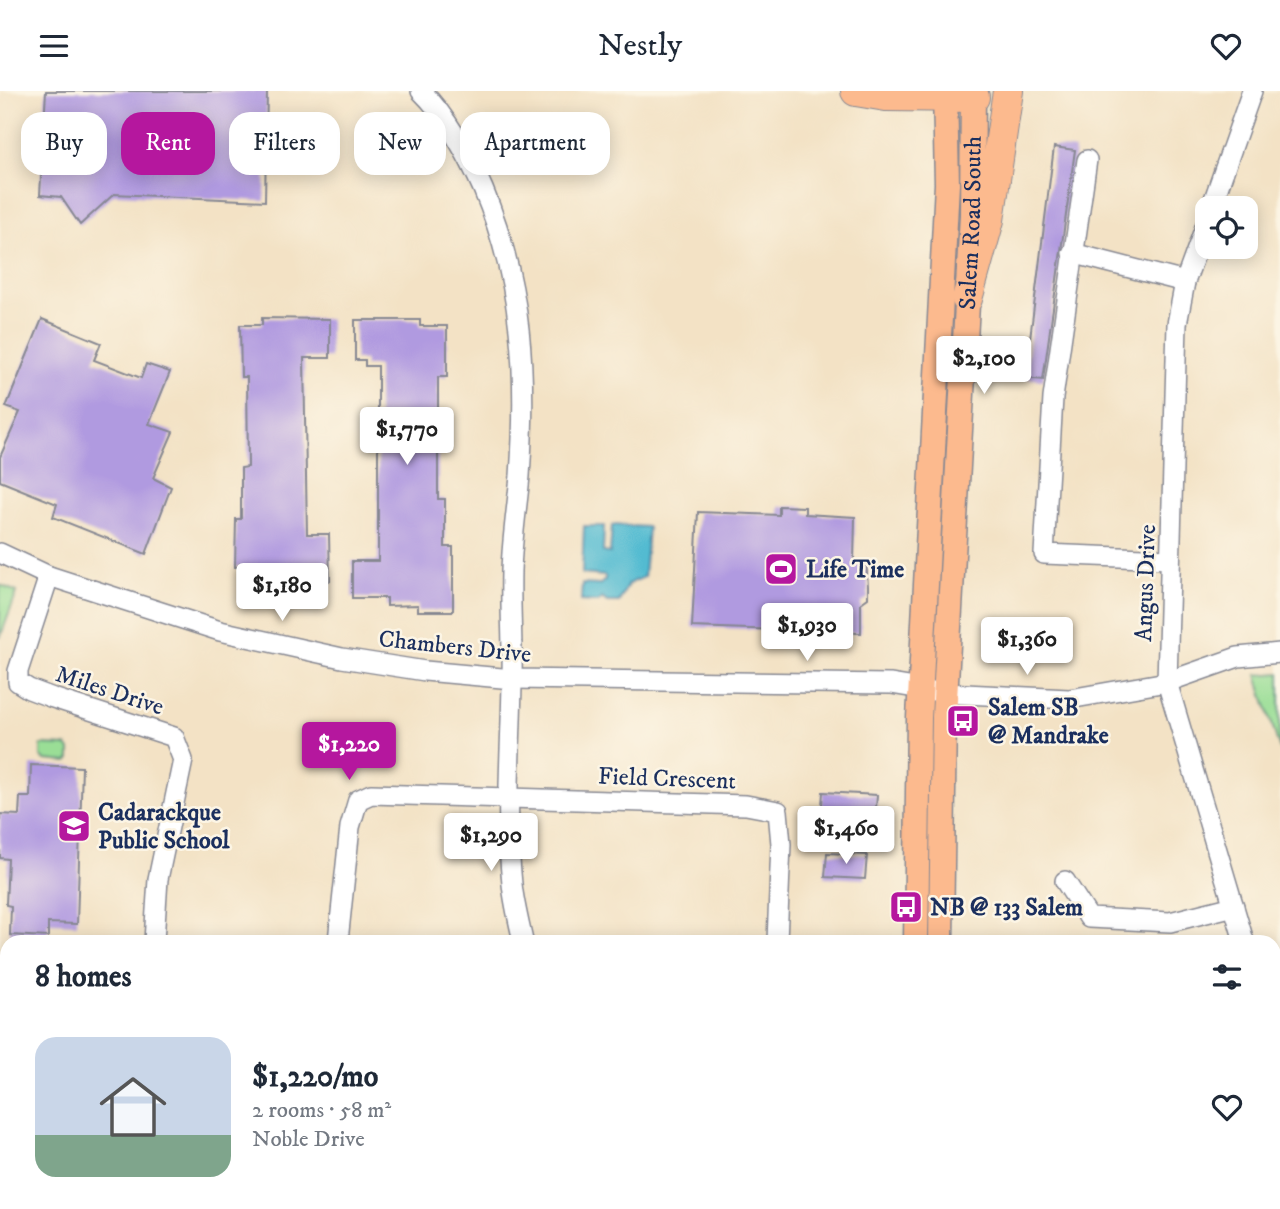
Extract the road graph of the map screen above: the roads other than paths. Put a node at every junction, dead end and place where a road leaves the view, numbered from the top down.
1 (421, 91) edge
2 (856, 91) edge
3 (1008, 91) edge
4 (1252, 91) edge
5 (960, 94) edge
6 (1087, 160) dead end
7 (1215, 196) edge
8 (1072, 253) junction
9 (1195, 255) edge
10 (1185, 282) junction
11 (967, 299) junction
12 (0, 553) edge
13 (1170, 559) junction
14 (49, 576) junction
15 (1280, 653) edge
16 (513, 679) junction
17 (1167, 682) junction
18 (920, 690) junction
19 (945, 693) junction
20 (509, 799) junction
21 (1065, 881) dead end
22 (1234, 906) junction
23 (154, 935) edge
24 (339, 935) edge
25 (522, 935) edge
26 (777, 935) edge
27 (916, 935) edge
28 (941, 935) edge
29 (1242, 935) edge

1 - 16 street
2 - 5 highway
3 - 11 highway
4 - 7 street
5 - 11 main road, Salem Road South
5 - 18 main road, Salem Road South
6 - 8 street
8 - 10 street
8 - 13 street
9 - 10 street, Angus Drive
10 - 13 street, Angus Drive
11 - 19 main road, Salem Road South
12 - 14 street, Chambers Drive
13 - 17 street, Angus Drive
14 - 16 street, Chambers Drive
14 - 23 street, Miles Drive
15 - 17 street, Chambers Drive
16 - 18 street, Chambers Drive
16 - 20 street
17 - 19 street, Chambers Drive
17 - 22 street, Angus Drive
18 - 19 street, Chambers Drive
18 - 27 main road, Salem Road South
19 - 28 main road, Salem Road South
20 - 24 street
20 - 25 street
20 - 26 street, Field Crescent
21 - 22 street
22 - 29 street, Angus Drive

